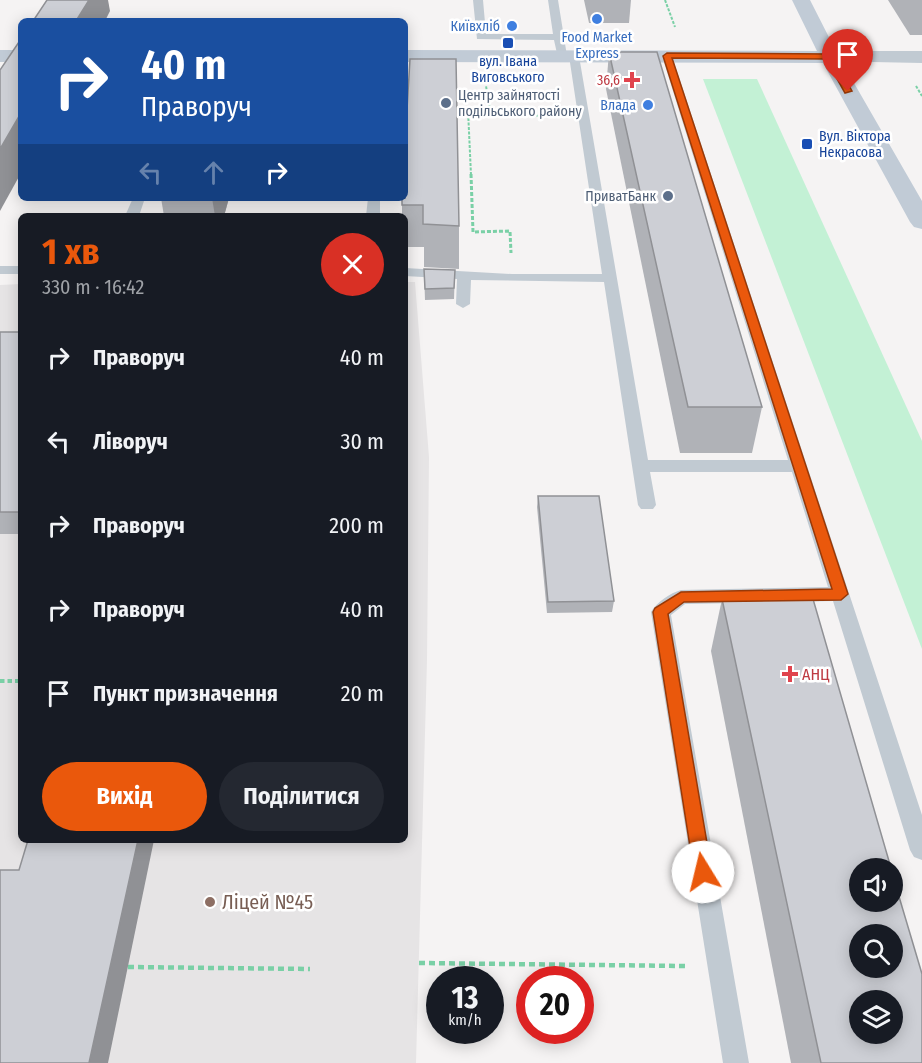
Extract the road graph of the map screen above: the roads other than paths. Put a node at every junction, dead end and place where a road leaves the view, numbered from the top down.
1 (478, 0) edge
2 (553, 0) edge
3 (801, 0) edge
4 (565, 50) junction
5 (0, 56) edge
6 (18, 56) edge
7 (408, 56) edge
8 (667, 56) junction
9 (829, 57) junction
10 (922, 57) edge
11 (922, 222) edge
12 (0, 270) edge
13 (18, 270) edge
14 (408, 272) edge
15 (464, 275) junction
16 (610, 278) junction
17 (463, 304) dead end
18 (641, 466) junction
19 (800, 466) junction
20 (647, 505) dead end
21 (841, 594) junction
22 (922, 850) edge
23 (736, 1063) edge

1 - 4 lane
2 - 4 lane
3 - 9 main road
4 - 7 main road
4 - 8 main road
4 - 16 lane
5 - 6 main road
8 - 9 main road
8 - 19 lane
9 - 10 street
9 - 11 main road
12 - 13 lane
14 - 15 lane
15 - 16 lane
15 - 17 lane
16 - 18 lane
18 - 19 lane
18 - 20 lane
19 - 21 lane
21 - 22 lane
21 - 23 lane

